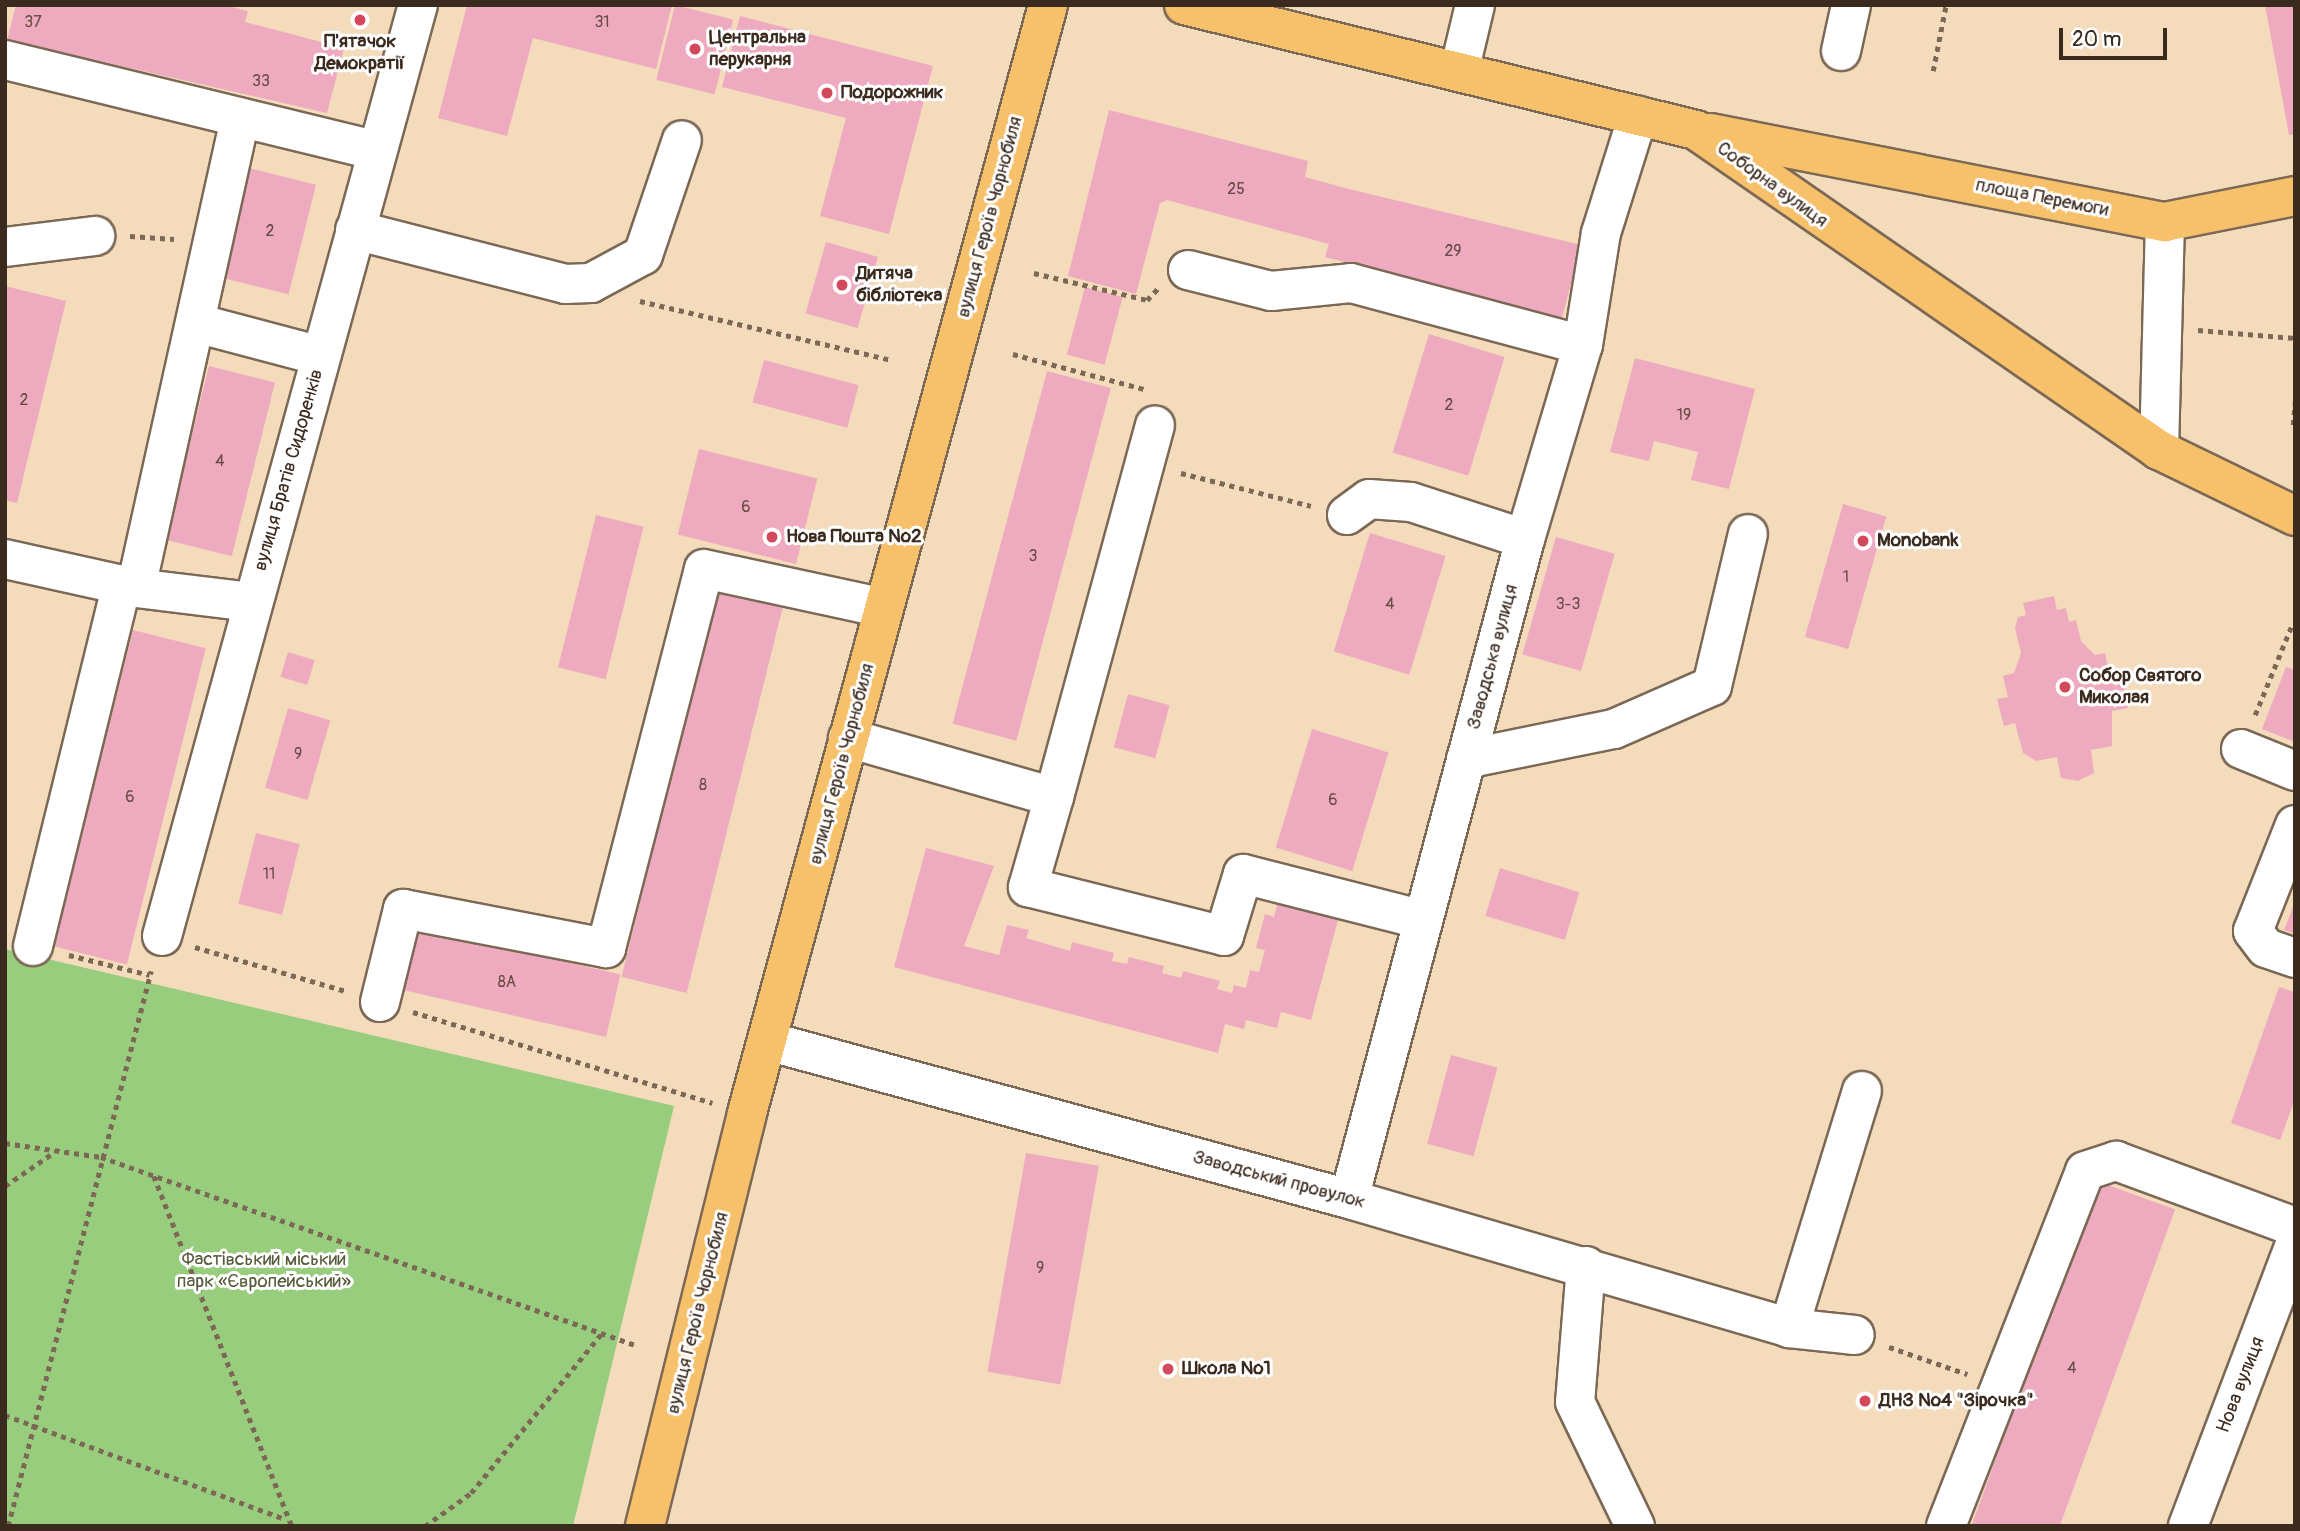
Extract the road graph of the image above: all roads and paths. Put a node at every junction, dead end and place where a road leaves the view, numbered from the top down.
1 (418, 5) edge
2 (1048, 5) edge
3 (1184, 5) edge
4 (1475, 5) edge
5 (1851, 5) edge
6 (1946, 5) edge
7 (1237, 12) edge
8 (1841, 51) dead end
9 (5, 60) edge
10 (1933, 71) dead end
11 (1459, 72) junction
12 (1638, 116) junction
13 (240, 117) junction
14 (1696, 131) junction
15 (682, 139) dead end
16 (377, 151) junction
17 (2295, 196) edge
18 (2165, 222) junction
19 (355, 230) junction
20 (95, 236) joint
21 (215, 245) junction
22 (5, 247) edge
23 (1188, 270) joint
24 (1034, 273) dead end
25 (633, 300) dead end
26 (196, 323) junction
27 (2162, 328) junction
28 (2295, 338) edge
29 (1583, 345) junction
30 (321, 356) junction
31 (891, 360) dead end
32 (2295, 401) edge
33 (1155, 425) dead end
34 (2293, 425) edge
35 (2159, 450) junction
36 (1347, 515) dead end
37 (2295, 516) edge
38 (1748, 534) dead end
39 (1525, 539) junction
40 (5, 559) edge
41 (129, 587) junction
42 (252, 602) junction
43 (884, 608) junction
44 (2292, 625) dead end
45 (848, 738) junction
46 (2241, 748) joint
47 (1466, 759) junction
48 (2295, 771) edge
49 (1054, 797) junction
50 (2295, 825) edge
51 (1423, 920) junction
52 (162, 936) junction
53 (33, 946) joint
54 (2295, 958) edge
55 (149, 975) junction
56 (380, 1002) junction
57 (767, 1041) junction
58 (1862, 1091) dead end
59 (747, 1113) junction
60 (5, 1143) edge
61 (53, 1153) junction
62 (101, 1157) junction
63 (153, 1175) junction
64 (5, 1186) edge
65 (1349, 1199) junction
66 (2295, 1227) edge
67 (2295, 1245) edge
68 (1586, 1266) junction
69 (1789, 1328) junction
70 (602, 1333) junction
71 (1855, 1335) joint
72 (638, 1346) dead end
73 (2000, 1386) junction
74 (5, 1415) edge
75 (33, 1428) junction
76 (285, 1519) junction
77 (8, 1526) edge
78 (292, 1526) edge
79 (425, 1526) edge
80 (645, 1526) edge
81 (1635, 1526) edge
82 (1946, 1526) edge
83 (2188, 1526) edge

1 - 16 street, вулиця Братів Сидоренків
2 - 43 main road, вулиця Героїв Чорнобиля
3 - 7 main road, Соборна вулиця
4 - 11 street
5 - 8 street
6 - 10 path
7 - 11 main road, Соборна вулиця
9 - 13 street
11 - 12 main road, Соборна вулиця
12 - 14 main road, Соборна вулиця
12 - 29 street, Заводська вулиця
13 - 16 street
13 - 21 street
14 - 18 main road, площа Перемоги
14 - 35 main road, Соборна вулиця
15 - 19 street
16 - 19 street, вулиця Братів Сидоренків
17 - 18 main road
18 - 27 street
19 - 30 street, вулиця Братів Сидоренків
20 - 21 path
20 - 22 street
21 - 26 street
23 - 24 path
23 - 29 street
25 - 31 path
26 - 30 street
26 - 41 street
27 - 28 path
27 - 35 street
29 - 39 street, Заводська вулиця
30 - 42 street, вулиця Братів Сидоренків
32 - 34 path
33 - 49 street
35 - 37 main road, Соборна вулиця
36 - 39 street
38 - 47 street
39 - 47 street, Заводська вулиця
40 - 41 street
41 - 42 street
41 - 53 street
42 - 52 street, вулиця Братів Сидоренків
43 - 45 main road, вулиця Героїв Чорнобиля
43 - 56 street
44 - 46 path
45 - 49 street
45 - 57 main road, вулиця Героїв Чорнобиля
46 - 48 street
47 - 51 street, Заводська вулиця
49 - 51 street
50 - 54 street
51 - 65 street, Заводська вулиця
52 - 55 path
52 - 56 path
53 - 55 path
55 - 62 path
56 - 59 path
57 - 59 main road, вулиця Героїв Чорнобиля
57 - 65 street, Заводський провулок
58 - 69 street
59 - 80 main road, вулиця Героїв Чорнобиля
60 - 61 path
61 - 62 path
61 - 64 path
62 - 63 path
62 - 75 path
63 - 70 path
63 - 76 path
65 - 68 street, Заводський провулок
66 - 73 street
67 - 83 street, Нова вулиця
68 - 69 street, Заводський провулок
68 - 81 street
69 - 71 street, Заводський провулок
70 - 72 path
70 - 79 path
71 - 73 path
73 - 82 street
74 - 75 path
75 - 76 path
75 - 77 path
76 - 78 path

